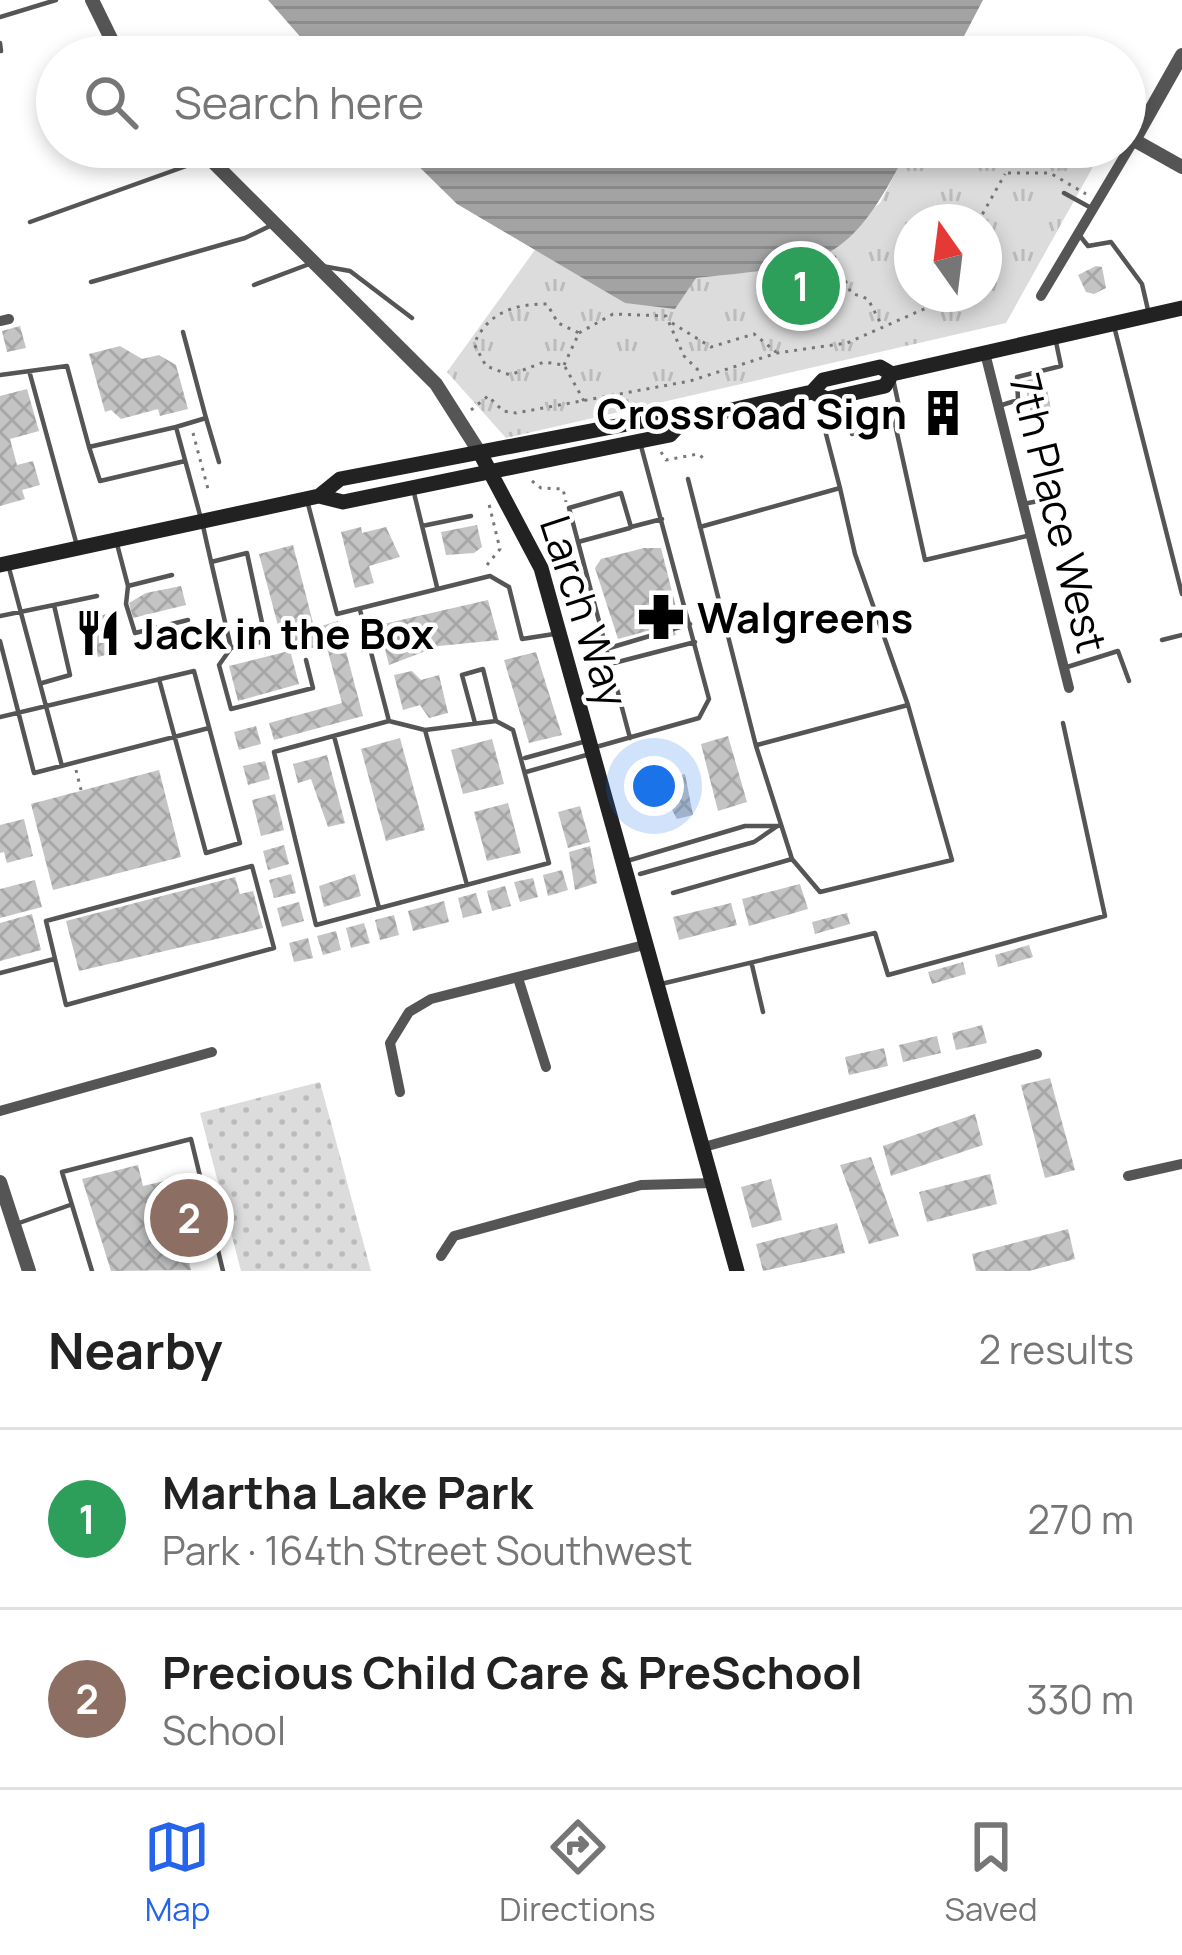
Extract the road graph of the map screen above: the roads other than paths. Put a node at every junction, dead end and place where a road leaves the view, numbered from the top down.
1 (56, 0) edge
2 (92, 0) edge
3 (0, 17) edge
4 (110, 36) edge
5 (1182, 55) edge
6 (1146, 112) edge
7 (1146, 147) edge
8 (1182, 167) edge
9 (186, 168) edge
10 (218, 168) edge
11 (1114, 168) edge
12 (1064, 193) dead end
13 (1093, 209) junction
14 (30, 222) dead end
15 (272, 225) junction
16 (1078, 234) junction
17 (314, 265) junction
18 (91, 282) dead end
19 (254, 285) dead end
20 (1041, 296) dead end
21 (1182, 308) edge
22 (1149, 316) junction
23 (412, 318) dead end
24 (1114, 324) junction
25 (184, 332) dead end
26 (1054, 338) junction
27 (986, 353) junction
28 (28, 371) junction
29 (892, 374) junction
30 (0, 376) edge
31 (999, 406) junction
32 (206, 418) junction
33 (683, 421) junction
34 (895, 424) junction
35 (176, 427) junction
36 (826, 434) dead end
37 (852, 434) dead end
38 (640, 442) junction
39 (89, 447) junction
40 (480, 453) junction
41 (185, 461) junction
42 (219, 462) dead end
43 (489, 472) junction
44 (688, 479) dead end
45 (1054, 481) dead end
46 (412, 488) junction
47 (840, 488) junction
48 (1059, 496) junction
49 (313, 497) junction
50 (1023, 504) junction
51 (1061, 507) dead end
52 (471, 516) dead end
53 (662, 519) junction
54 (201, 520) junction
55 (422, 526) junction
56 (700, 526) junction
57 (631, 527) junction
58 (1030, 535) junction
59 (115, 539) junction
60 (578, 542) junction
61 (77, 548) junction
62 (211, 562) junction
63 (4, 564) edge
64 (172, 575) dead end
65 (128, 586) junction
66 (437, 589) junction
67 (1182, 595) edge
68 (97, 596) dead end
69 (54, 605) junction
70 (359, 609) junction
71 (20, 612) junction
72 (0, 616) edge
73 (188, 620) dead end
74 (690, 624) junction
75 (559, 633) junction
76 (1182, 635) edge
77 (1162, 640) dead end
78 (0, 641) edge
79 (695, 642) junction
80 (231, 648) junction
81 (606, 649) junction
82 (306, 660) dead end
83 (610, 664) junction
84 (1064, 668) junction
85 (159, 679) junction
86 (1130, 681) dead end
87 (40, 684) junction
88 (1069, 688) dead end
89 (908, 705) junction
90 (47, 706) junction
91 (18, 712) junction
92 (0, 717) edge
93 (389, 721) junction
94 (496, 721) junction
95 (475, 723) junction
96 (1063, 723) dead end
97 (209, 728) junction
98 (425, 730) junction
99 (175, 736) junction
100 (334, 736) junction
101 (630, 738) junction
102 (756, 746) junction
103 (590, 748) junction
104 (523, 758) junction
105 (62, 766) junction
106 (526, 772) junction
107 (778, 826) junction
108 (720, 833) junction
109 (725, 850) junction
110 (792, 859) junction
111 (629, 871) junction
112 (466, 885) junction
113 (674, 893) dead end
114 (379, 908) junction
115 (644, 945) junction
116 (54, 959) junction
117 (752, 962) junction
118 (0, 974) edge
119 (518, 977) junction
120 (656, 985) junction
121 (763, 1012) dead end
122 (212, 1052) dead end
123 (1037, 1054) dead end
124 (546, 1067) dead end
125 (400, 1092) dead end
126 (0, 1112) edge
127 (704, 1147) junction
128 (1182, 1165) edge
129 (1128, 1176) dead end
130 (0, 1182) edge
131 (714, 1183) junction
132 (70, 1205) junction
133 (14, 1224) junction
134 (441, 1256) dead end
135 (29, 1271) edge
136 (92, 1271) edge
137 (223, 1271) edge
138 (737, 1271) edge

1 - 3 lane
2 - 4 street
5 - 6 street
7 - 8 street
9 - 14 lane
10 - 15 street, Larch Way
11 - 13 street
12 - 13 lane
13 - 16 street
15 - 17 street, Larch Way
15 - 18 lane
16 - 20 street
16 - 22 lane
17 - 19 lane
17 - 23 lane
17 - 40 street, Larch Way
21 - 22 main road
22 - 24 main road
24 - 26 main road
24 - 67 lane
25 - 32 lane
26 - 27 main road
26 - 31 lane
27 - 29 main road
27 - 31 street, 7th Place West
28 - 30 lane
28 - 39 lane
28 - 61 lane
29 - 33 main road
29 - 34 lane
31 - 50 street, 7th Place West
32 - 35 lane
32 - 42 lane
33 - 38 main road
33 - 40 main road
34 - 37 lane
34 - 58 lane
35 - 39 lane
35 - 41 lane
36 - 47 lane
38 - 43 main road
38 - 53 lane
39 - 41 lane
40 - 43 main road, Larch Way
40 - 49 main road
41 - 54 lane
43 - 46 main road
43 - 75 main road, Larch Way
44 - 56 lane
45 - 48 lane
46 - 49 main road
46 - 55 lane
47 - 56 lane
47 - 89 lane
48 - 50 lane
48 - 51 lane
49 - 54 main road
49 - 70 lane
50 - 58 street, 7th Place West
52 - 55 lane
53 - 57 lane
53 - 74 lane
54 - 59 main road
54 - 62 lane
55 - 66 lane
56 - 102 lane
57 - 60 lane
57 - 60 lane
58 - 84 street, 7th Place West
59 - 61 main road
59 - 65 lane
60 - 81 lane
61 - 63 main road
62 - 80 lane
62 - 80 lane
63 - 71 lane
64 - 65 lane
65 - 73 lane
66 - 70 lane
66 - 75 lane
68 - 69 lane
69 - 71 lane
69 - 87 lane
70 - 93 lane
71 - 72 lane
71 - 87 lane
74 - 79 lane
74 - 81 lane
75 - 103 main road, Larch Way
76 - 77 lane
78 - 91 lane
79 - 83 lane
79 - 101 lane
80 - 82 lane
81 - 83 lane
83 - 101 lane
84 - 86 lane
84 - 88 street, 7th Place West
85 - 90 lane
85 - 97 lane
85 - 99 lane
87 - 90 lane
89 - 102 lane
89 - 110 lane
90 - 91 lane
90 - 105 lane
91 - 92 lane
91 - 105 lane
93 - 98 lane
93 - 100 lane
94 - 95 lane
94 - 95 lane
94 - 104 lane
95 - 98 lane
96 - 117 lane
97 - 99 lane
97 - 99 lane
98 - 112 lane
99 - 105 lane
100 - 114 lane
100 - 114 lane
101 - 103 lane
102 - 107 lane
103 - 104 lane
103 - 106 lane
103 - 111 main road, Larch Way
104 - 106 lane
106 - 112 lane
107 - 108 lane
107 - 109 lane
107 - 110 lane
108 - 109 lane
108 - 111 lane
109 - 111 lane
110 - 113 lane
111 - 115 main road, Larch Way
112 - 114 lane
115 - 119 street
115 - 120 main road, Larch Way
116 - 116 lane
116 - 118 lane
117 - 120 lane
117 - 121 lane
119 - 124 street
119 - 125 street
120 - 127 main road, Larch Way
122 - 126 street
123 - 127 street
127 - 131 main road, Larch Way
128 - 129 street
130 - 133 street
131 - 134 street
131 - 138 main road, Larch Way
132 - 133 lane
132 - 136 lane
132 - 137 lane
133 - 135 street

